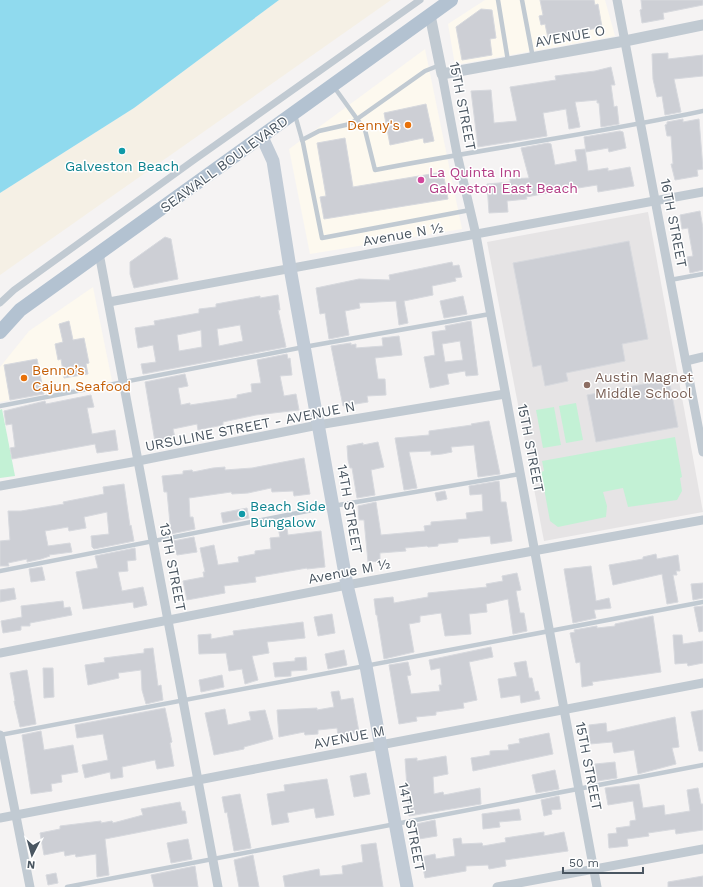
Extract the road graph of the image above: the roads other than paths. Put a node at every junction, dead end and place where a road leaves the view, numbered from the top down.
1 (420, 0) edge
2 (451, 0) edge
3 (498, 0) edge
4 (522, 0) edge
5 (617, 0) edge
6 (430, 15) junction
7 (703, 25) edge
8 (625, 41) junction
9 (533, 58) junction
10 (508, 62) junction
11 (441, 70) junction
12 (333, 86) junction
13 (703, 111) edge
14 (295, 113) junction
15 (359, 119) junction
16 (641, 124) junction
17 (262, 137) junction
18 (302, 140) junction
19 (457, 154) junction
20 (703, 192) edge
21 (655, 200) junction
22 (470, 210) junction
23 (476, 235) junction
24 (99, 253) junction
25 (290, 268) junction
26 (703, 274) edge
27 (670, 280) junction
28 (109, 302) junction
29 (0, 303) edge
30 (490, 314) junction
31 (0, 332) edge
32 (304, 347) junction
33 (703, 357) edge
34 (686, 361) junction
35 (123, 383) junction
36 (505, 394) junction
37 (0, 406) edge
38 (318, 425) junction
39 (702, 440) edge
40 (703, 452) edge
41 (138, 462) junction
42 (520, 474) junction
43 (0, 486) edge
44 (333, 506) junction
45 (703, 520) edge
46 (154, 541) junction
47 (534, 552) junction
48 (0, 571) edge
49 (348, 585) junction
50 (703, 602) edge
51 (168, 621) junction
52 (548, 631) junction
53 (0, 653) edge
54 (366, 666) junction
55 (703, 683) edge
56 (182, 700) junction
57 (563, 710) junction
58 (0, 735) edge
59 (380, 745) junction
60 (703, 765) edge
61 (198, 780) junction
62 (578, 789) junction
63 (16, 815) junction
64 (0, 818) edge
65 (395, 825) junction
66 (703, 849) edge
67 (213, 860) junction
68 (594, 869) junction
69 (30, 887) edge
70 (67, 887) edge
71 (218, 887) edge
72 (407, 887) edge
73 (497, 887) edge
74 (597, 887) edge

1 - 29 street
2 - 6 main road, SEAWALL BOULEVARD
3 - 10 lane
4 - 9 lane
5 - 8 street, 16TH STREET
6 - 11 street, 15TH STREET
6 - 12 main road, SEAWALL BOULEVARD
7 - 8 street, AVENUE O
8 - 9 street, AVENUE O
8 - 16 street, 16TH STREET
9 - 10 street, AVENUE O
10 - 11 street, AVENUE O
11 - 15 lane
11 - 19 street, 15TH STREET
12 - 14 main road, SEAWALL BOULEVARD
12 - 15 lane
13 - 16 lane
14 - 17 main road, SEAWALL BOULEVARD
14 - 18 lane
15 - 18 lane
15 - 19 lane
16 - 19 lane
16 - 21 street, 16TH STREET
17 - 24 main road, SEAWALL BOULEVARD
17 - 25 main road, 14TH STREET
18 - 22 lane
19 - 22 street, 15TH STREET
20 - 21 street, Avenue N ½
21 - 23 street, Avenue N ½
21 - 27 street, 16TH STREET
22 - 23 street, 15TH STREET
23 - 25 street, Avenue N ½
23 - 30 street, 15TH STREET
24 - 28 street, 13TH STREET
24 - 31 main road, SEAWALL BOULEVARD
25 - 28 street, Avenue N ½
25 - 32 main road, 14TH STREET
26 - 27 lane
27 - 34 street, 16TH STREET
28 - 35 street, 13TH STREET
30 - 32 lane
30 - 36 street, 15TH STREET
32 - 35 lane
32 - 38 main road, 14TH STREET
33 - 34 street
34 - 39 street, 16TH STREET
35 - 37 lane
35 - 41 street, 13TH STREET
36 - 38 street, URSULINE STREET - AVENUE N
36 - 42 street, 15TH STREET
38 - 41 street, URSULINE STREET - AVENUE N
38 - 44 main road, 14TH STREET
39 - 40 street, 16TH STREET
41 - 43 street, URSULINE STREET - AVENUE N
41 - 46 street, 13TH STREET
42 - 44 lane
42 - 47 street, 15TH STREET
44 - 46 lane
44 - 49 main road, 14TH STREET
45 - 47 street, Avenue M ½
46 - 48 lane
46 - 51 street, 13TH STREET
47 - 49 street, Avenue M ½
47 - 52 street, 15TH STREET
49 - 51 street, Avenue M ½
49 - 54 main road, 14TH STREET
50 - 52 lane
51 - 53 street, Avenue M ½
51 - 56 street, 13TH STREET
52 - 54 lane
52 - 57 street, 15TH STREET
54 - 56 lane
54 - 59 main road, 14TH STREET
55 - 57 street, AVENUE M
56 - 58 lane
56 - 61 street, 13TH STREET
57 - 59 street, AVENUE M
57 - 62 street, 15TH STREET
58 - 63 street
59 - 61 street, AVENUE M
59 - 65 main road, 14TH STREET
60 - 62 lane
61 - 63 street, AVENUE M
61 - 67 street, 13TH STREET
62 - 65 lane
62 - 68 street, 15TH STREET
63 - 64 street, AVENUE M
63 - 69 street
65 - 67 lane
65 - 72 main road, 14TH STREET
66 - 68 street
67 - 70 lane
67 - 71 street, 13TH STREET
68 - 73 street
68 - 74 street, 15TH STREET

